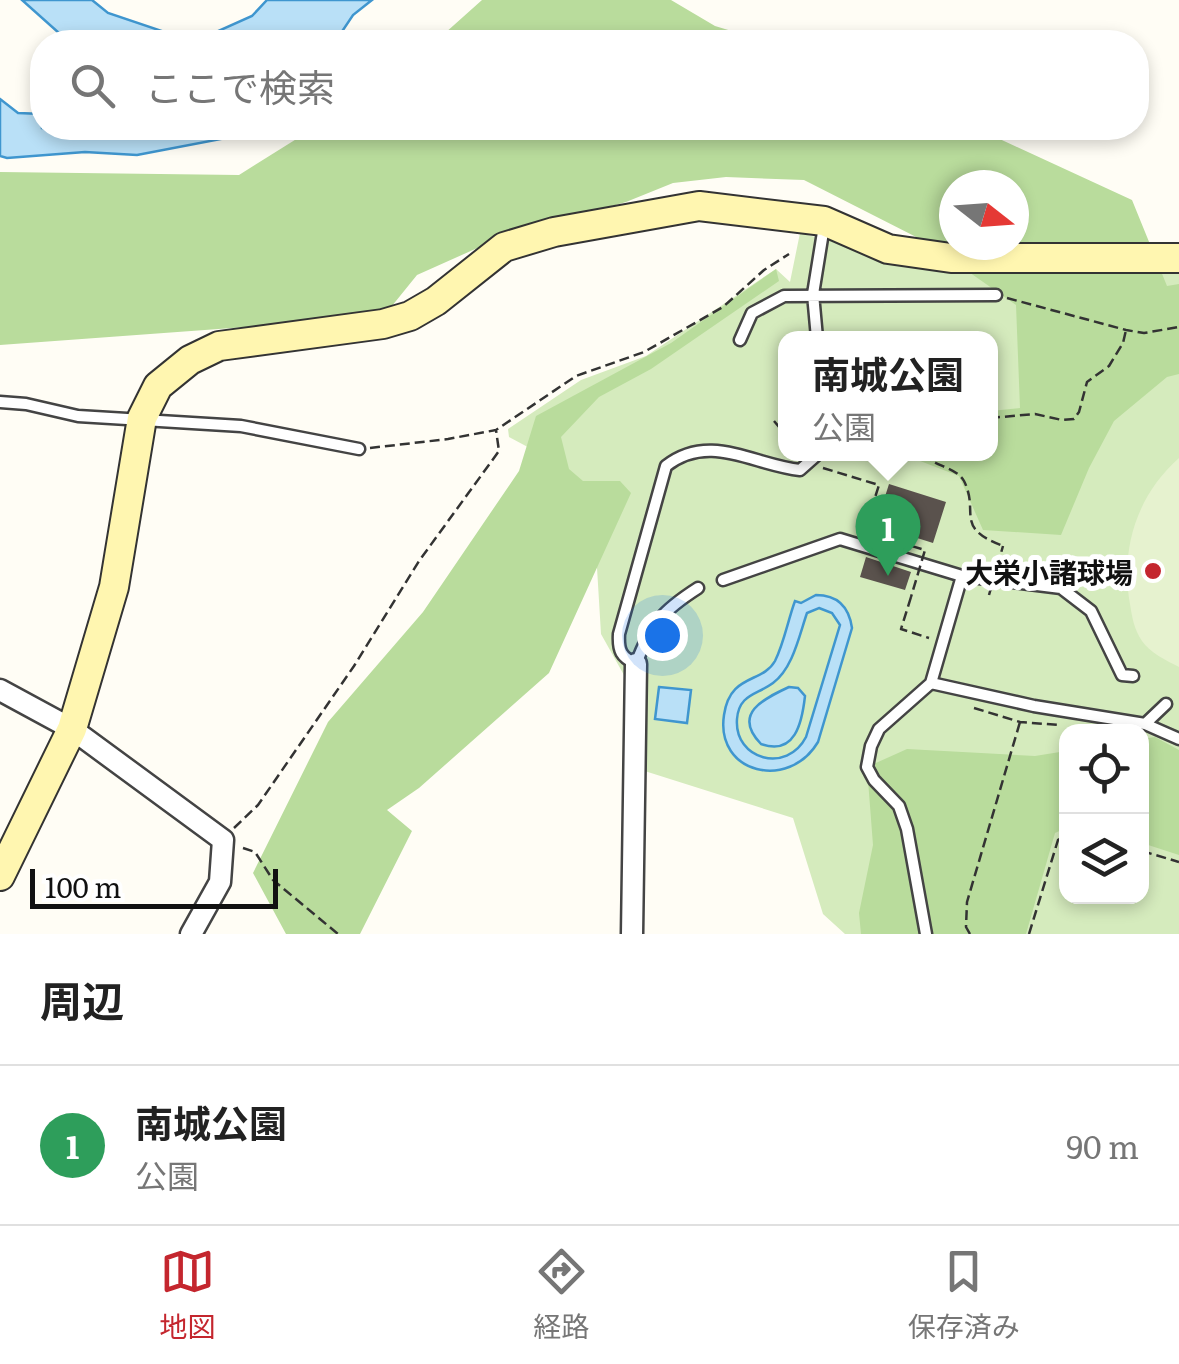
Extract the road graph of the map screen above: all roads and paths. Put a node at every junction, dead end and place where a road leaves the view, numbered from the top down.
1 (824, 221) junction
2 (789, 254) dead end
3 (1179, 258) edge
4 (813, 294) junction
5 (996, 295) joint
6 (1179, 327) edge
7 (1126, 330) junction
8 (816, 331) edge
9 (740, 340) dead end
10 (0, 402) edge
11 (998, 417) edge
12 (142, 418) junction
13 (774, 421) dead end
14 (778, 426) edge
15 (496, 430) junction
16 (359, 449) joint
17 (810, 461) edge
18 (930, 461) edge
19 (833, 470) dead end
20 (962, 576) junction
21 (723, 580) dead end
22 (698, 588) dead end
23 (988, 595) dead end
24 (943, 642) junction
25 (636, 664) junction
26 (1134, 676) dead end
27 (931, 683) junction
28 (0, 690) edge
29 (1166, 704) dead end
30 (1020, 722) dead end
31 (1144, 724) joint
32 (1149, 726) edge
33 (72, 728) junction
34 (1179, 739) edge
35 (1059, 839) edge
36 (223, 840) junction
37 (1149, 853) edge
38 (4, 858) edge
39 (1179, 862) edge
40 (190, 934) edge
41 (338, 934) edge
42 (632, 934) edge
43 (926, 934) edge
44 (970, 934) edge
45 (1030, 934) edge

1 - 3 street
1 - 4 lane
1 - 12 street
2 - 15 path
4 - 5 lane
4 - 8 lane
4 - 9 lane
5 - 7 path
6 - 7 path
7 - 11 path
10 - 12 lane
12 - 16 lane
12 - 33 street
13 - 14 path
15 - 16 path
15 - 36 path
17 - 25 lane
18 - 23 path, bridge
19 - 24 path, bridge
20 - 21 lane
20 - 24 lane
20 - 26 lane
22 - 25 lane
24 - 27 lane
25 - 42 street
27 - 31 lane
27 - 43 lane
28 - 33 street
29 - 31 lane
30 - 44 path
32 - 34 lane
33 - 36 street
33 - 38 street
35 - 45 path
36 - 40 street
36 - 41 path
37 - 39 path

